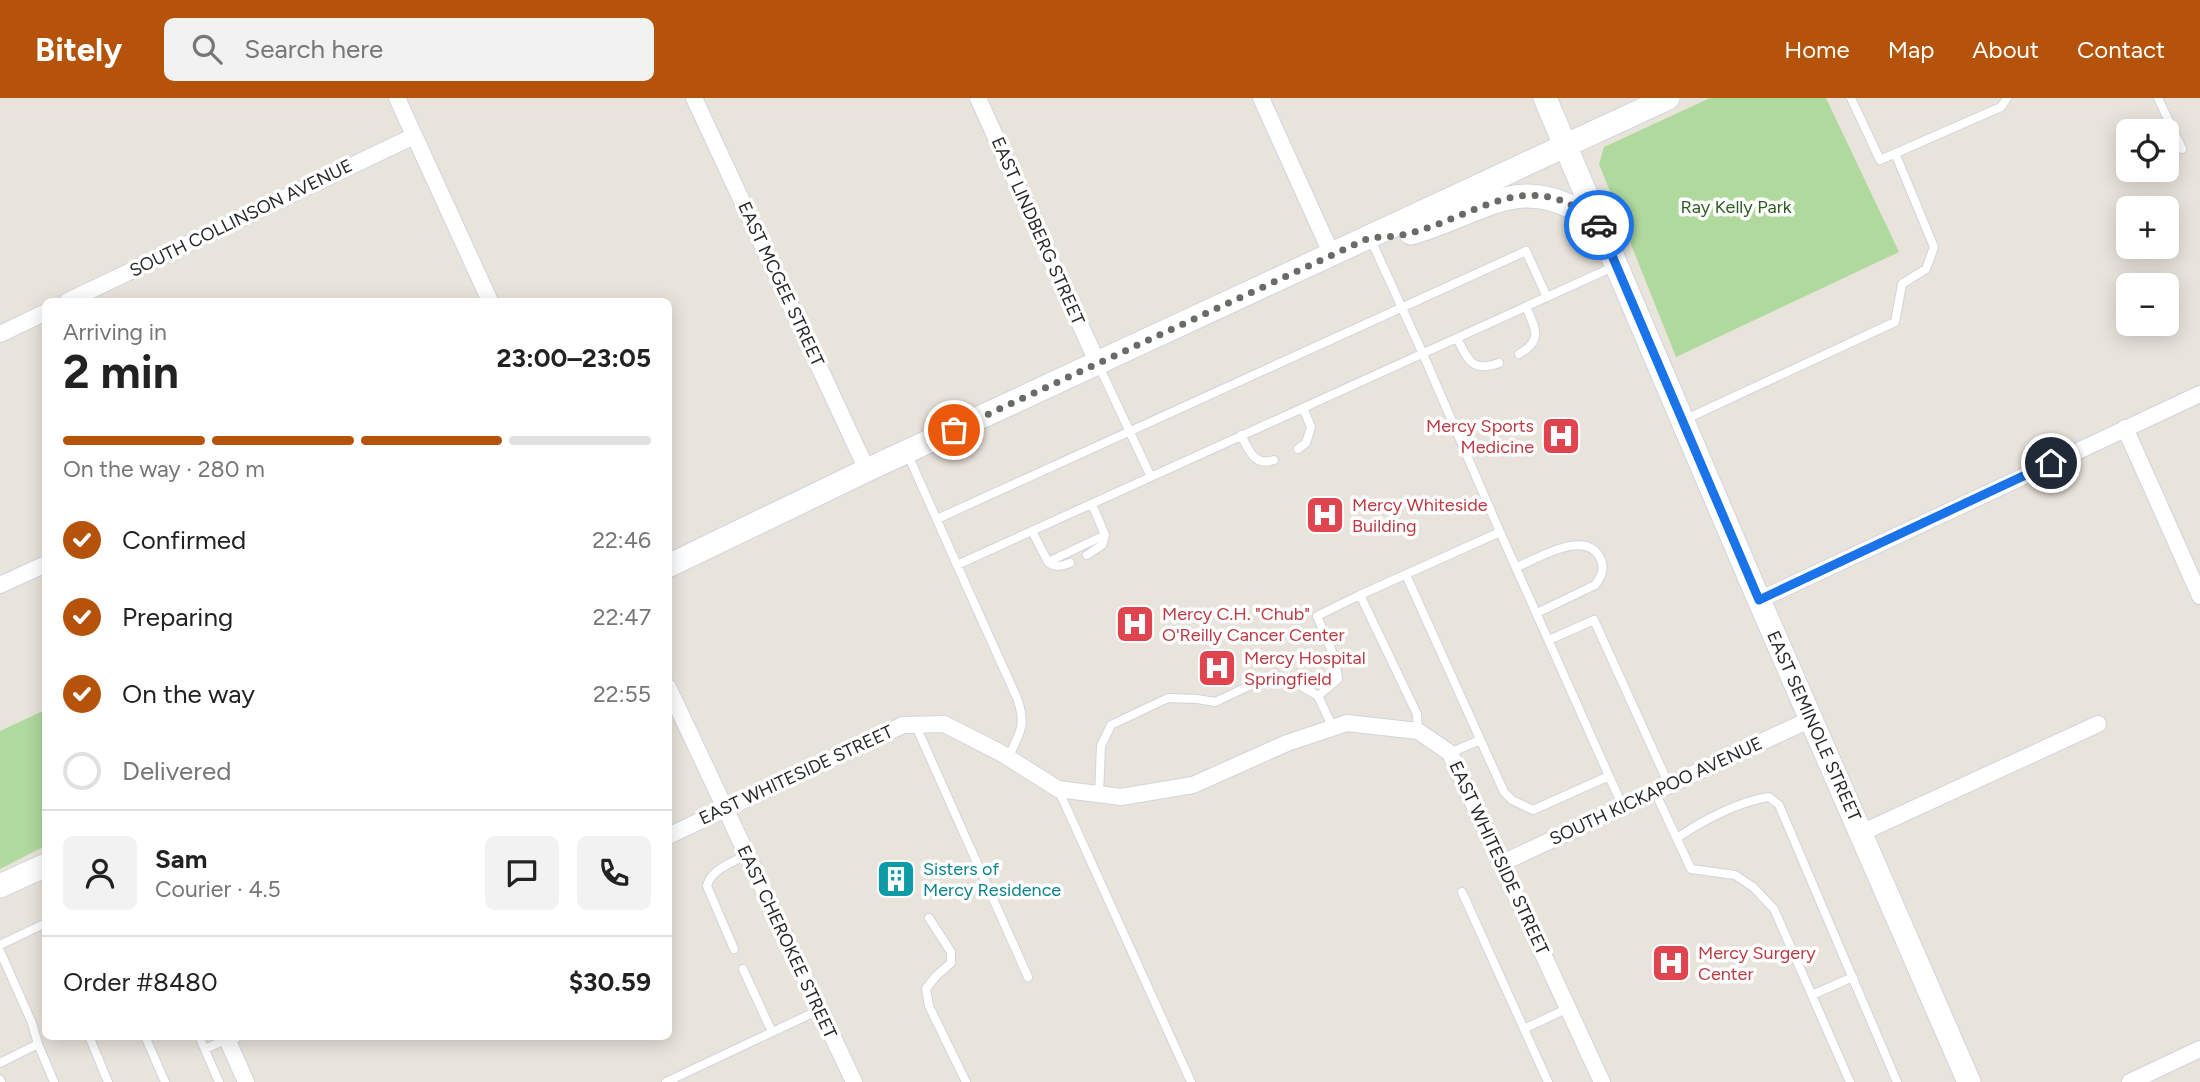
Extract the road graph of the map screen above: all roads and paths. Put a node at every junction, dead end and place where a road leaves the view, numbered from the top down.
1 (397, 98) edge
2 (694, 98) edge
3 (978, 98) edge
4 (1261, 98) edge
5 (1545, 98) edge
6 (1668, 98) edge
7 (1852, 98) edge
8 (2007, 98) edge
9 (2158, 98) edge
10 (414, 136) junction
11 (1566, 146) junction
12 (2182, 149) dead end
13 (1895, 153) junction
14 (1599, 224) junction
15 (1369, 238) junction
16 (1332, 255) junction
17 (1616, 266) junction
18 (1547, 297) junction
19 (74, 298) edge
20 (489, 298) edge
21 (1402, 307) junction
22 (1526, 307) junction
23 (42, 314) edge
24 (0, 334) edge
25 (1457, 338) junction
26 (1423, 354) junction
27 (1519, 354) dead end
28 (1499, 363) dead end
29 (1098, 364) junction
30 (2200, 394) edge
31 (1303, 408) junction
32 (1683, 420) junction
33 (2125, 428) junction
34 (1131, 431) junction
35 (1241, 435) junction
36 (1298, 449) dead end
37 (907, 452) junction
38 (1274, 460) dead end
39 (867, 470) junction
40 (1151, 477) junction
41 (1091, 504) junction
42 (937, 519) junction
43 (1032, 531) junction
44 (1500, 532) junction
45 (1105, 535) junction
46 (1087, 555) dead end
47 (1048, 562) junction
48 (1070, 563) dead end
49 (672, 564) edge
50 (957, 565) junction
51 (42, 566) edge
52 (1517, 567) junction
53 (1406, 575) junction
54 (0, 585) edge
55 (1360, 595) junction
56 (2200, 596) edge
57 (1759, 600) junction
58 (1537, 613) junction
59 (1549, 640) junction
60 (672, 696) edge
61 (1318, 696) junction
62 (1811, 719) junction
63 (915, 724) junction
64 (2098, 724) dead end
65 (1333, 728) junction
66 (1418, 731) junction
67 (1480, 740) junction
68 (1450, 753) junction
69 (1008, 758) junction
70 (1609, 775) junction
71 (1662, 788) junction
72 (1058, 789) junction
73 (1099, 794) junction
74 (1623, 807) junction
75 (725, 810) junction
76 (672, 832) edge
77 (1861, 832) junction
78 (1677, 838) junction
79 (747, 855) junction
80 (1502, 863) junction
81 (42, 867) edge
82 (0, 886) edge
83 (1462, 892) dead end
84 (929, 918) dead end
85 (42, 924) edge
86 (0, 945) edge
87 (734, 950) dead end
88 (0, 951) edge
89 (743, 969) dead end
90 (1028, 976) dead end
91 (1853, 977) junction
92 (1812, 995) junction
93 (1569, 1008) junction
94 (820, 1010) junction
95 (1524, 1029) junction
96 (772, 1032) junction
97 (91, 1040) edge
98 (147, 1040) edge
99 (201, 1040) edge
100 (225, 1040) edge
101 (231, 1040) edge
102 (38, 1044) junction
103 (205, 1049) junction
104 (2200, 1049) edge
105 (0, 1063) edge
106 (54, 1082) edge
107 (108, 1082) edge
108 (165, 1082) edge
109 (219, 1082) edge
110 (246, 1082) edge
111 (666, 1082) edge
112 (854, 1082) edge
113 (966, 1082) edge
114 (1191, 1082) edge
115 (1548, 1082) edge
116 (1602, 1082) edge
117 (1850, 1082) edge
118 (1896, 1082) edge
119 (1969, 1082) edge
120 (2130, 1082) edge

1 - 10 street
2 - 39 street, EAST MCGEE STREET
3 - 29 street, EAST LINDBERG STREET
4 - 16 street
5 - 11 main road, EAST SEMINOLE STREET
6 - 11 main road
7 - 13 lane
8 - 13 lane
9 - 12 lane
10 - 19 street, SOUTH COLLINSON AVENUE
10 - 20 street
11 - 14 main road, EAST SEMINOLE STREET
11 - 15 main road
13 - 32 lane
14 - 15 main road
14 - 17 main road, EAST SEMINOLE STREET
15 - 16 main road
15 - 21 lane
16 - 29 main road
17 - 18 lane
17 - 32 main road, EAST SEMINOLE STREET
18 - 21 lane
18 - 22 lane
21 - 26 lane
21 - 34 lane
22 - 25 lane
22 - 27 lane
23 - 24 street
25 - 26 lane
25 - 28 lane
26 - 31 lane
26 - 44 lane
29 - 34 lane
29 - 37 main road
30 - 33 street
31 - 35 lane
31 - 36 lane
32 - 57 main road, EAST SEMINOLE STREET
33 - 56 street
33 - 57 street
34 - 40 lane
34 - 42 lane
35 - 38 lane
35 - 40 lane
37 - 39 main road
37 - 42 lane
39 - 49 main road
40 - 41 lane
41 - 43 lane
41 - 45 lane
42 - 50 lane
43 - 47 lane
43 - 50 lane
44 - 52 lane
44 - 53 lane
45 - 46 lane
45 - 47 lane
47 - 48 lane
50 - 69 lane
51 - 54 street
52 - 58 lane
52 - 58 lane
53 - 55 lane
53 - 67 lane
55 - 61 lane
55 - 66 lane
57 - 62 main road, EAST SEMINOLE STREET
58 - 59 lane
59 - 70 lane
59 - 71 lane
60 - 75 street, EAST CHEROKEE STREET
61 - 65 lane
61 - 73 lane
62 - 71 street, SOUTH KICKAPOO AVENUE
62 - 77 main road, EAST SEMINOLE STREET
63 - 69 street, EAST WHITESIDE STREET
63 - 75 street, EAST WHITESIDE STREET
63 - 90 lane
64 - 77 street
65 - 66 street, EAST WHITESIDE STREET
65 - 73 street, EAST WHITESIDE STREET
66 - 68 street, EAST WHITESIDE STREET
67 - 68 lane
67 - 70 lane
68 - 80 street, EAST WHITESIDE STREET
69 - 72 street, EAST WHITESIDE STREET
70 - 74 lane
71 - 74 street, SOUTH KICKAPOO AVENUE
71 - 78 lane
72 - 73 street, EAST WHITESIDE STREET
72 - 114 lane
74 - 80 street, SOUTH KICKAPOO AVENUE
75 - 76 street, EAST WHITESIDE STREET
75 - 79 street, EAST CHEROKEE STREET
77 - 119 main road, EAST SEMINOLE STREET
78 - 91 lane
78 - 92 lane
79 - 87 lane
79 - 94 street, EAST CHEROKEE STREET
80 - 93 street, EAST WHITESIDE STREET
81 - 82 main road
83 - 95 lane
84 - 113 lane
85 - 86 lane
88 - 102 lane
89 - 96 lane
91 - 92 lane
91 - 118 lane
92 - 117 lane
93 - 95 lane
93 - 116 street, EAST WHITESIDE STREET
94 - 96 lane
94 - 112 street, EAST CHEROKEE STREET
95 - 115 lane
96 - 111 lane
97 - 107 lane
98 - 108 lane
99 - 103 lane
100 - 103 lane
101 - 110 street
102 - 105 lane
102 - 106 lane
103 - 109 lane
104 - 120 street

